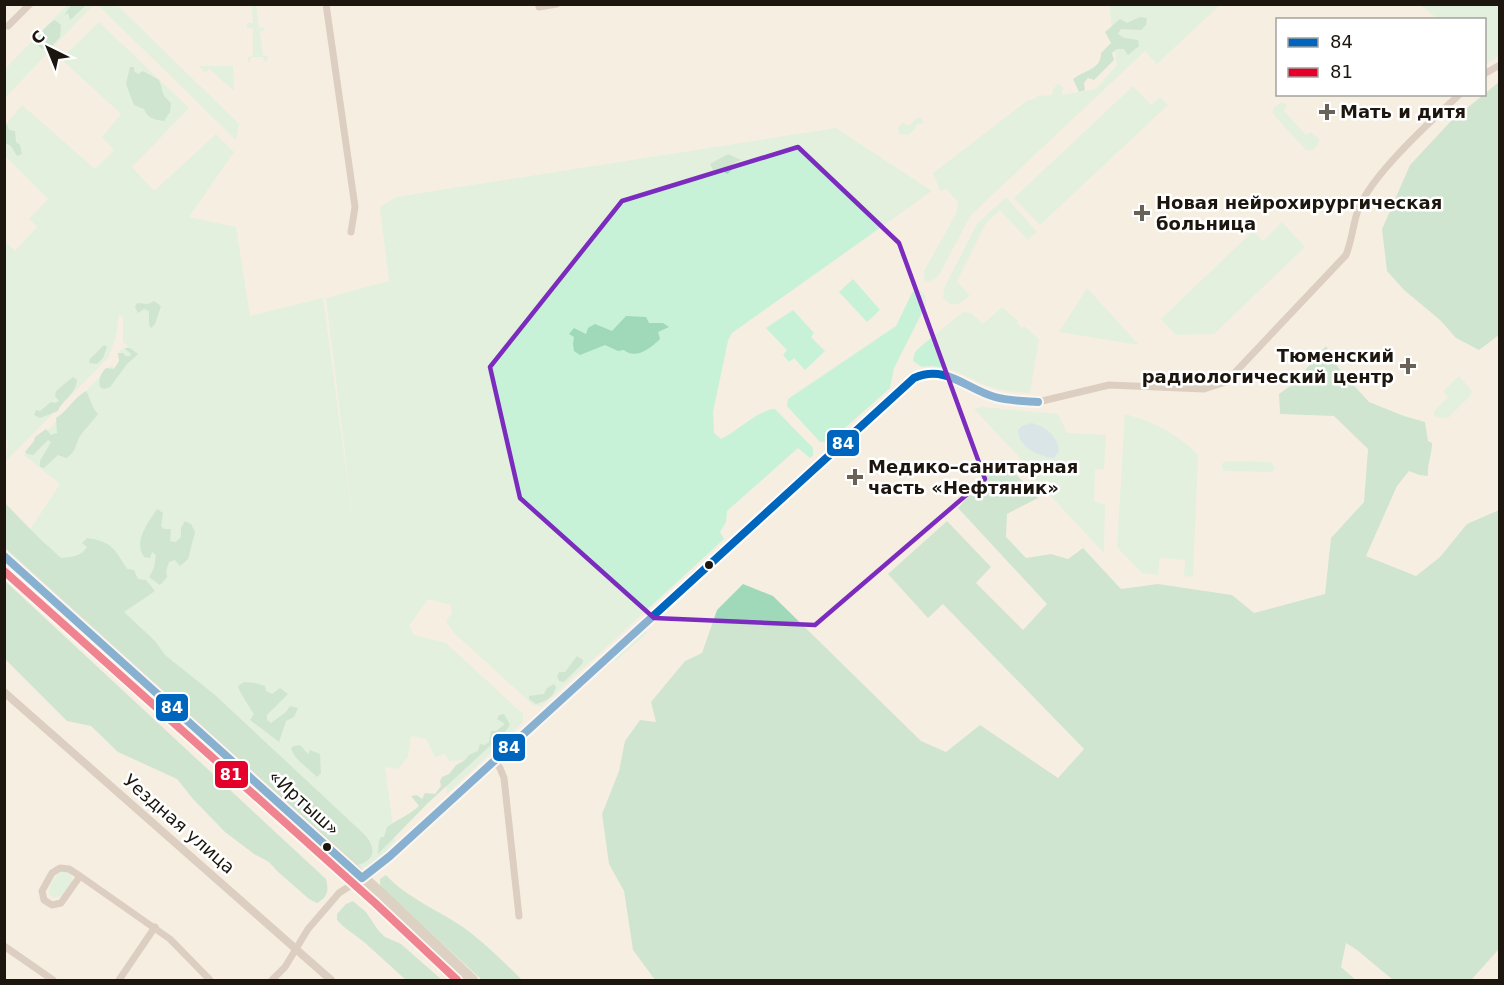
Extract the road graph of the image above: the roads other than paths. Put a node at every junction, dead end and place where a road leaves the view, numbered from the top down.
1 (30, 4) edge
2 (326, 4) edge
3 (557, 4) edge
4 (539, 7) dead end
5 (8, 26) dead end
6 (1500, 65) edge
7 (1486, 73) edge
8 (1458, 96) edge
9 (351, 232) dead end
10 (4, 556) edge
11 (4, 567) edge
12 (4, 692) edge
13 (493, 760) junction
14 (80, 876) junction
15 (359, 880) junction
16 (519, 916) dead end
17 (154, 927) junction
18 (4, 946) edge
19 (295, 949) junction
20 (53, 981) edge
21 (118, 981) edge
22 (210, 981) edge
23 (272, 981) edge
24 (331, 981) edge
25 (460, 981) edge
26 (472, 981) edge

1 - 5 street
2 - 9 street
3 - 4 street
6 - 7 street
8 - 13 street
10 - 15 highway, «Иртыш»
11 - 15 highway, «Иртыш»
12 - 19 street, Уездная улица
13 - 15 street
13 - 16 street
14 - 14 street
14 - 17 street
15 - 19 street
15 - 25 highway, «Иртыш»
15 - 26 highway, «Иртыш»
17 - 21 street
17 - 22 street
18 - 20 street
19 - 23 street
19 - 24 street, Уездная улица

